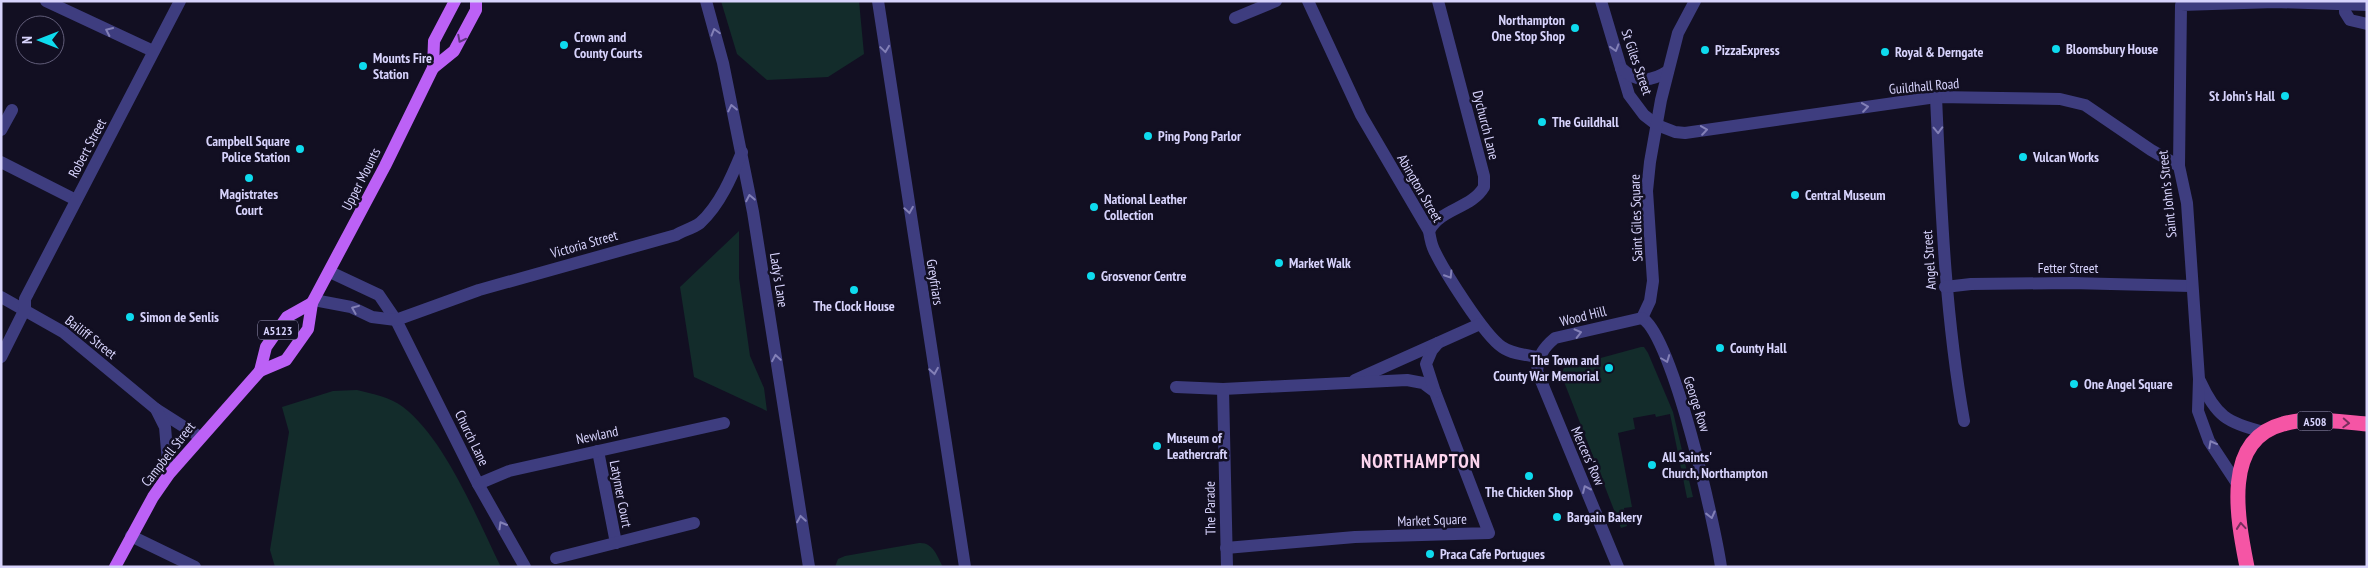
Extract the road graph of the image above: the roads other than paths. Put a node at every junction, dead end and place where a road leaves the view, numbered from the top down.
1 (46, 1) edge
2 (180, 1) edge
3 (455, 1) edge
4 (476, 1) edge
5 (706, 1) edge
6 (878, 1) edge
7 (1276, 1) edge
8 (1308, 1) edge
9 (1438, 1) edge
10 (1601, 1) edge
11 (1695, 1) edge
12 (2367, 5) edge
13 (2344, 6) junction
14 (1235, 18) dead end
15 (2367, 24) edge
16 (154, 51) junction
17 (433, 68) junction
18 (1621, 68) junction
19 (1668, 71) junction
20 (1936, 97) junction
21 (12, 110) dead end
22 (1657, 125) junction
23 (1, 130) edge
24 (742, 152) junction
25 (1, 162) edge
26 (2179, 166) junction
27 (76, 200) junction
28 (1429, 231) junction
29 (330, 272) junction
30 (2191, 286) junction
31 (1946, 287) junction
32 (1, 297) edge
33 (313, 301) junction
34 (25, 309) junction
35 (1642, 317) junction
36 (396, 320) junction
37 (1480, 324) junction
38 (1439, 342) junction
39 (1, 357) edge
40 (1538, 357) junction
41 (260, 371) junction
42 (2199, 379) junction
43 (1348, 383) junction
44 (1176, 387) dead end
45 (1224, 389) junction
46 (1435, 392) junction
47 (156, 410) junction
48 (1964, 421) dead end
49 (724, 423) dead end
50 (2367, 424) edge
51 (2264, 432) junction
52 (200, 437) junction
53 (598, 450) junction
54 (169, 474) junction
55 (478, 484) junction
56 (2238, 485) junction
57 (694, 523) dead end
58 (132, 536) junction
59 (616, 543) junction
60 (1226, 548) junction
61 (556, 558) dead end
62 (115, 567) edge
63 (195, 567) edge
64 (525, 567) edge
65 (809, 567) edge
66 (964, 567) edge
67 (1227, 567) edge
68 (1618, 567) edge
69 (1721, 567) edge
70 (2247, 567) edge

16 -> 1 street
2 - 16 street, Robert Street
3 - 17 main road, Upper Mounts
4 -> 17 main road, Upper Mounts
24 -> 5 street, Lady's Lane
6 -> 66 street, Greyfriars
7 - 14 street
8 - 28 street, Abington Street
9 - 28 street, Dychurch Lane
10 -> 18 street, St Giles Street
11 - 19 street, Saint Giles Square
12 - 13 street
13 - 15 street
13 - 26 street, Saint John's Street
16 - 27 street, Robert Street
17 - 29 main road, Upper Mounts
18 - 19 street
18 - 22 street, St Giles Street
19 - 22 street, Saint Giles Square
22 -> 20 street, Guildhall Road
20 - 26 street, Guildhall Road
20 -> 31 street, Angel Street
21 - 23 street
22 - 35 street, Saint Giles Square
24 - 36 street, Victoria Street
65 -> 24 street, Lady's Lane
25 - 27 street
26 - 30 street, Saint John's Street
27 - 34 street, Robert Street
28 -> 37 street, Abington Street
29 - 33 main road, Upper Mounts
29 - 36 street, Church Lane
30 - 31 street, Fetter Street
30 - 42 street, Saint John's Street
31 - 48 street, Angel Street
32 - 34 street, Bailiff Street
36 -> 33 street
33 - 41 main road, Campbell Street / A5123
33 - 41 main road, Campbell Street
34 - 39 street, Robert Street
34 - 47 street, Bailiff Street
40 -> 35 street, Wood Hill
35 -> 69 street, George Row
36 - 55 street, Church Lane
37 - 38 street
37 - 40 street, Abington Street
38 - 43 street
38 - 46 street, Market Square
68 -> 40 street, Mercers' Row
41 - 52 main road, Campbell Street / A5123
42 - 51 street, Saint John's Street
56 -> 42 street, Saint John's Street
43 - 45 street
43 - 46 street
44 - 45 street
45 - 60 street, The Parade
46 - 60 street, Market Square
47 - 52 street, Bailiff Street
47 - 54 street, Bailiff Street
49 - 53 street, Newland
51 -> 50 highway, A508
51 - 56 highway, A508
52 - 54 main road, Campbell Street / A5123
53 - 55 street, Newland
53 - 59 street, Latymer Court
54 - 58 main road, Campbell Street / A5123
64 -> 55 street, Church Lane
70 -> 56 highway, Saint John's Street / A508
57 - 59 street, Latymer Court
58 - 62 main road, Campbell Street / A5123
58 - 63 street
59 - 61 street, Latymer Court
60 - 67 street, The Parade

